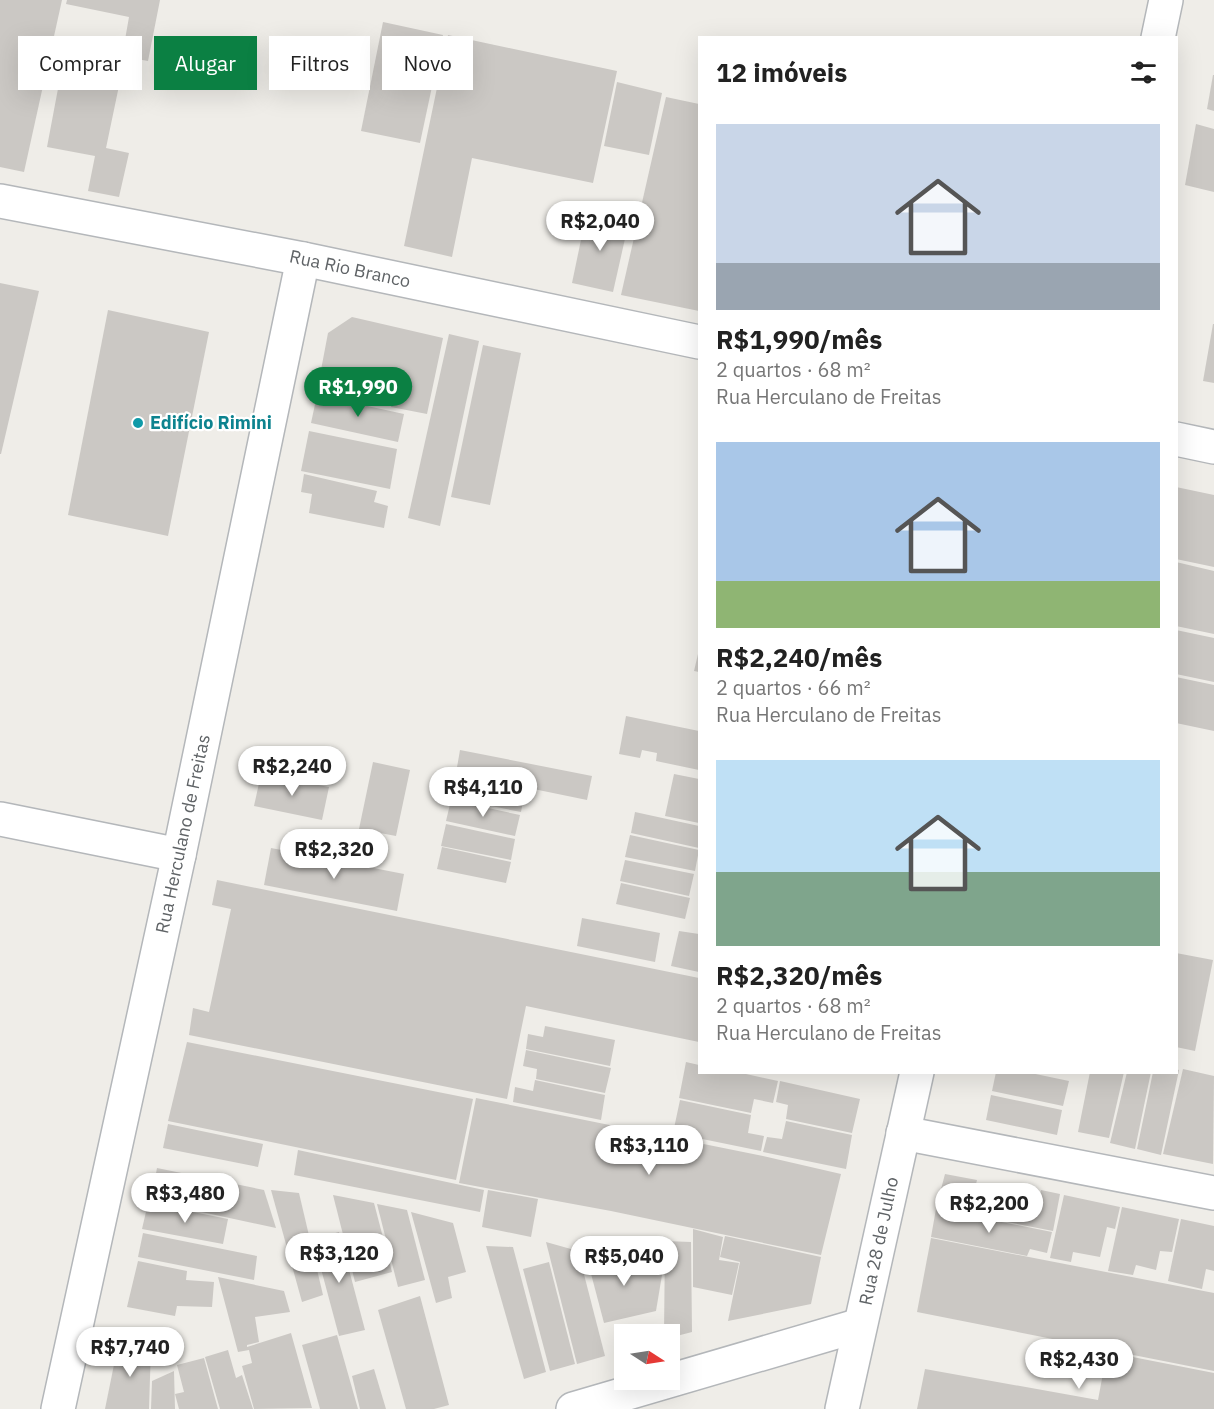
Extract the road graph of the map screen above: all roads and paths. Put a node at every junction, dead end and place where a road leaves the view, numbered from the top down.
1 (1166, 0) edge
2 (1158, 36) edge
3 (0, 201) edge
4 (303, 259) junction
5 (698, 342) edge
6 (1178, 440) edge
7 (1214, 447) edge
8 (0, 819) edge
9 (179, 855) junction
10 (917, 1074) edge
11 (903, 1133) junction
12 (1214, 1193) edge
13 (860, 1325) junction
14 (58, 1409) edge
15 (573, 1409) edge
16 (842, 1409) edge

1 - 2 street
3 - 4 street, Rua Rio Branco
4 - 5 street, Rua Rio Branco
4 - 9 street, Rua Herculano de Freitas
6 - 7 street
8 - 9 street
9 - 14 street, Rua Herculano de Freitas
10 - 11 street, Rua 28 de Julho
11 - 12 street
11 - 13 street, Rua 28 de Julho
13 - 15 street
13 - 16 street, Rua 28 de Julho

